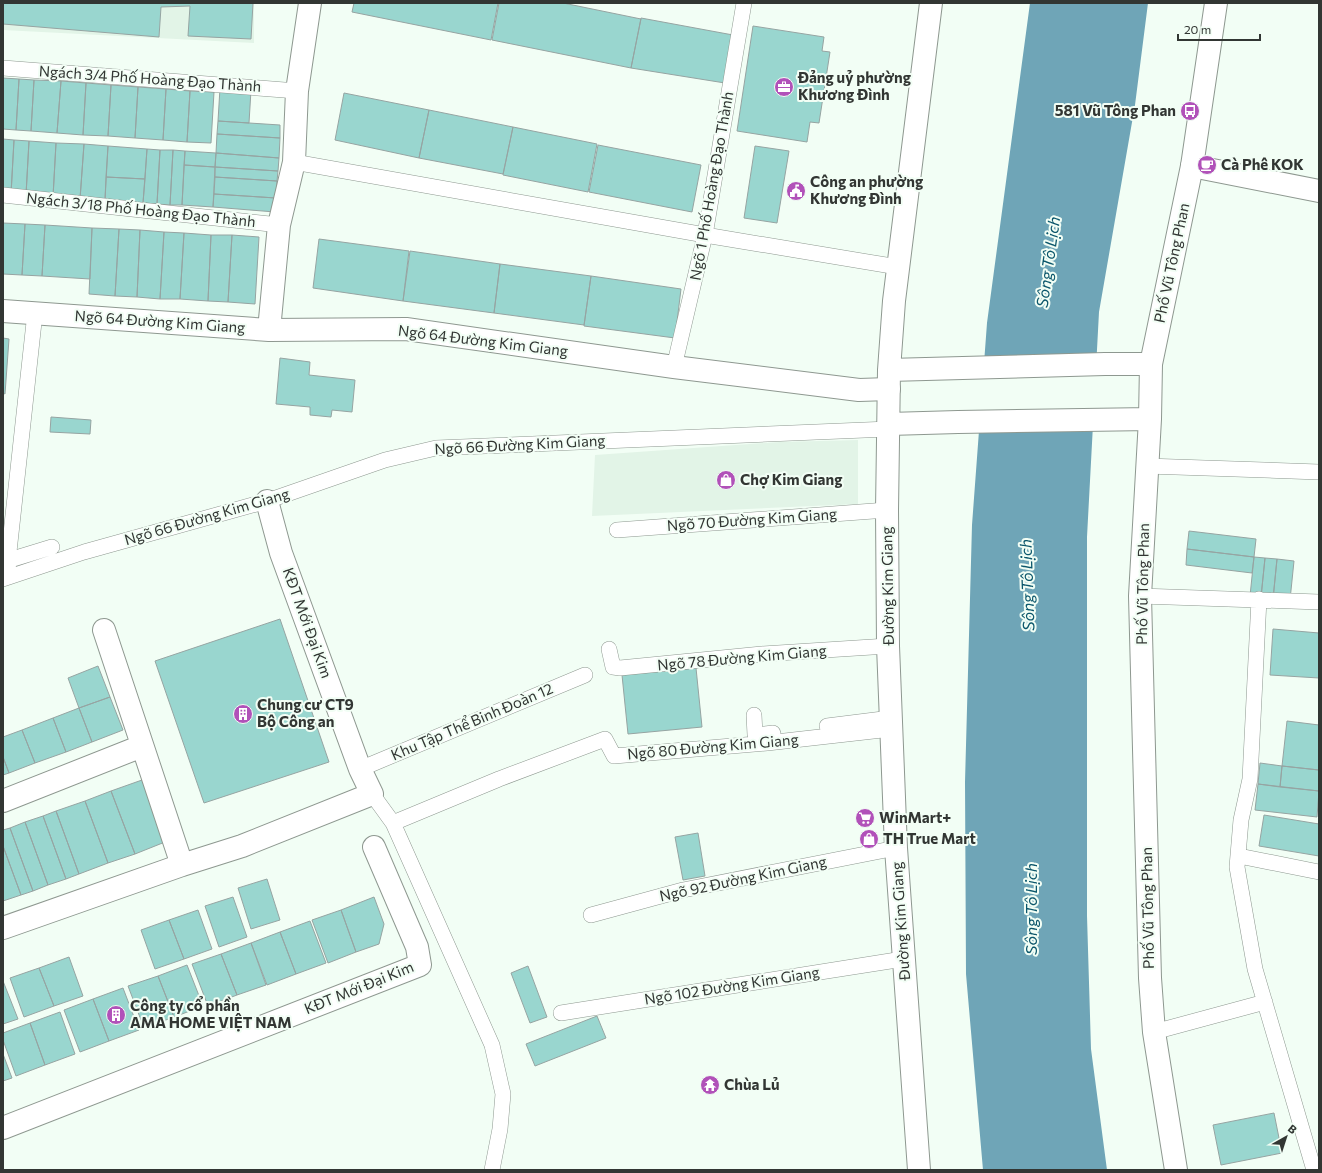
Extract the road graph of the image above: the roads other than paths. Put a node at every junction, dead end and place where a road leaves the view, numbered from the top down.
1 (310, 3) edge
2 (744, 3) edge
3 (932, 3) edge
4 (1216, 3) edge
5 (3, 68) edge
6 (298, 91) junction
7 (294, 162) junction
8 (1192, 166) junction
9 (1319, 191) edge
10 (3, 195) edge
11 (279, 225) junction
12 (705, 234) junction
13 (898, 267) junction
14 (3, 310) edge
15 (35, 313) junction
16 (269, 330) junction
17 (1151, 364) junction
18 (674, 367) junction
19 (889, 380) junction
20 (1150, 419) junction
21 (889, 427) junction
22 (1146, 466) junction
23 (1319, 472) edge
24 (267, 500) junction
25 (887, 510) junction
26 (617, 530) dead end
27 (52, 546) dead end
28 (6, 561) edge
29 (6, 578) edge
30 (1140, 596) junction
31 (1259, 599) junction
32 (1319, 602) edge
33 (104, 630) dead end
34 (888, 646) junction
35 (609, 649) dead end
36 (585, 675) dead end
37 (754, 715) dead end
38 (891, 723) junction
39 (142, 746) junction
40 (360, 769) junction
41 (372, 794) junction
42 (3, 801) edge
43 (393, 823) junction
44 (374, 847) dead end
45 (896, 848) junction
46 (1238, 856) junction
47 (182, 865) junction
48 (1319, 872) edge
49 (591, 915) dead end
50 (3, 928) edge
51 (903, 959) junction
52 (1265, 1002) junction
53 (561, 1013) dead end
54 (1154, 1032) junction
55 (3, 1128) edge
56 (492, 1170) edge
57 (919, 1170) edge
58 (1176, 1170) edge
59 (1314, 1170) edge

1 - 6 street
2 - 12 lane, Ngõ 1 Phố Hoàng Đạo Thành
3 - 13 street, Đường Kim Giang
4 - 8 street, Phố Vũ Tông Phan
5 - 6 lane, Ngách 3/4 Phố Hoàng Đạo Thành
6 - 7 street
7 - 11 street
7 - 12 lane
8 - 9 street
8 - 17 street, Phố Vũ Tông Phan
10 - 11 lane, Ngách 3/18 Phố Hoàng Đạo Thành
11 - 16 street
12 - 13 lane
12 - 18 lane, Ngõ 1 Phố Hoàng Đạo Thành
13 - 19 street, Đường Kim Giang
14 - 15 street, Ngõ 64 Đường Kim Giang
15 - 16 street, Ngõ 64 Đường Kim Giang
15 - 28 lane
16 - 18 street, Ngõ 64 Đường Kim Giang
17 - 19 street, Ngõ 64 Đường Kim Giang
17 - 20 street, Phố Vũ Tông Phan
18 - 19 street, Ngõ 64 Đường Kim Giang
19 - 21 street, Đường Kim Giang
20 - 21 street
20 - 22 street, Phố Vũ Tông Phan
21 - 24 lane, Ngõ 66 Đường Kim Giang
21 - 25 street, Đường Kim Giang
22 - 23 lane
22 - 30 street, Phố Vũ Tông Phan
24 - 29 lane, Ngõ 66 Đường Kim Giang
24 - 40 street, KĐT Mới Đại Kim
25 - 26 lane, Ngõ 70 Đường Kim Giang
25 - 34 street, Đường Kim Giang
27 - 28 lane
28 - 29 lane
30 - 31 lane
30 - 54 street, Phố Vũ Tông Phan
31 - 32 lane
31 - 46 lane
33 - 39 street
34 - 35 lane, Ngõ 78 Đường Kim Giang
34 - 38 street, Đường Kim Giang
36 - 40 lane, Khu Tập Thể Binh Đoàn 12
37 - 38 lane
38 - 43 lane, Ngõ 80 Đường Kim Giang
38 - 45 street, Đường Kim Giang
39 - 42 street
39 - 47 street
40 - 41 street, KĐT Mới Đại Kim
41 - 43 lane
41 - 47 street
43 - 56 lane
44 - 55 street, KĐT Mới Đại Kim
45 - 49 lane, Ngõ 92 Đường Kim Giang
45 - 51 street, Đường Kim Giang
46 - 48 lane
46 - 52 lane
47 - 50 street
51 - 53 lane, Ngõ 102 Đường Kim Giang
51 - 57 street, Đường Kim Giang
52 - 54 lane
52 - 59 lane
54 - 58 street, Phố Vũ Tông Phan

